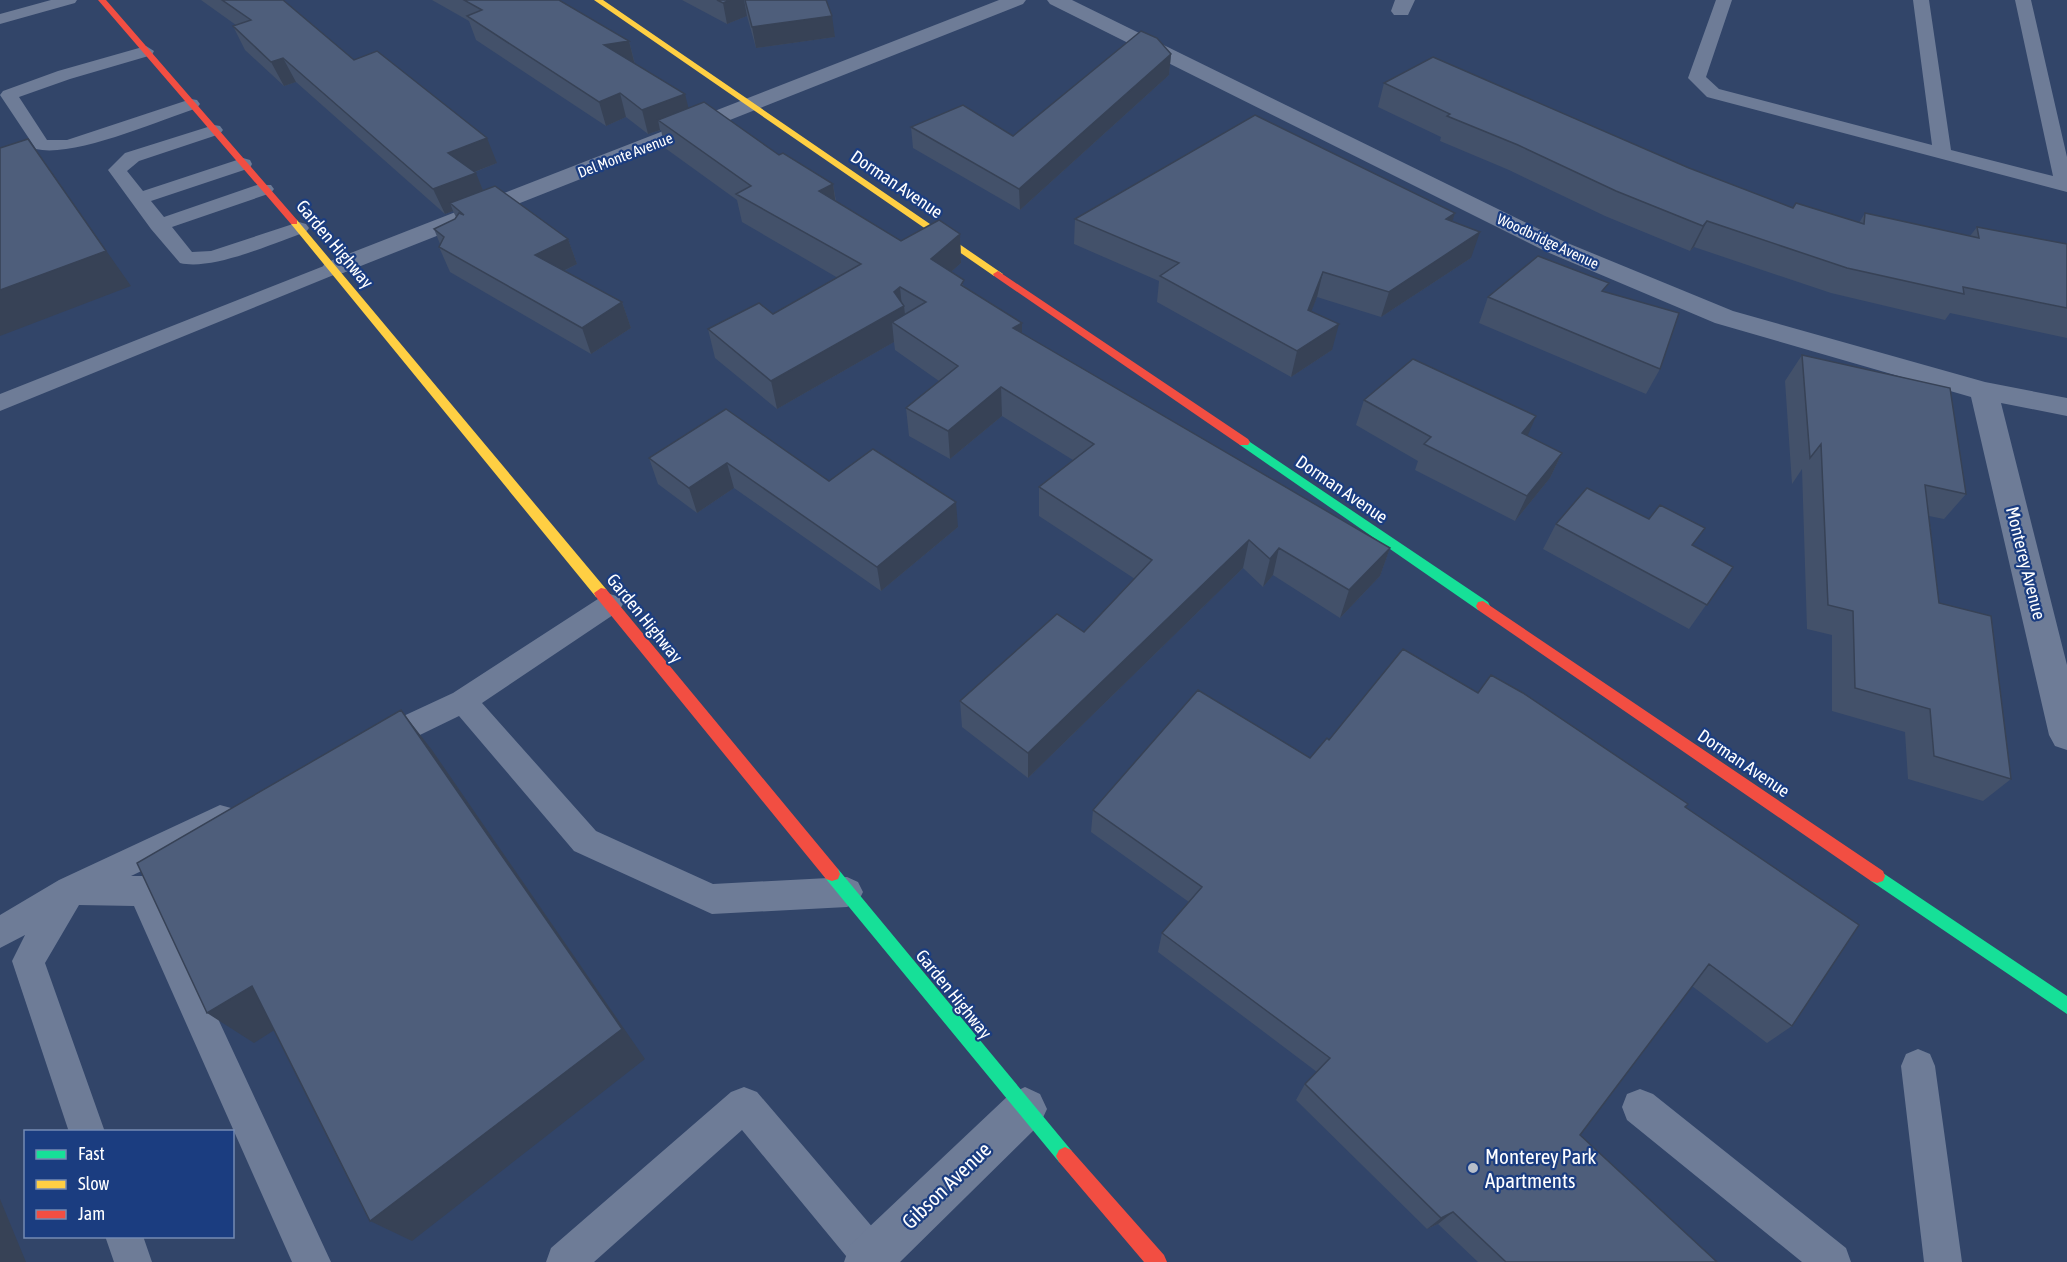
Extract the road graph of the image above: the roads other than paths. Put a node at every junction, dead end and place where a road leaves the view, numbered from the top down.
1 (69, 0) edge
2 (102, 0) edge
3 (598, 0) edge
4 (1016, 0) edge
5 (1057, 0) edge
6 (1724, 0) edge
7 (1921, 0) edge
8 (2023, 0) edge
9 (0, 19) edge
10 (146, 51) junction
11 (3, 95) edge
12 (191, 104) junction
13 (750, 106) junction
14 (214, 130) junction
15 (1942, 152) junction
16 (243, 164) junction
17 (2066, 185) edge
18 (264, 189) junction
19 (138, 199) junction
20 (158, 225) junction
21 (298, 228) junction
22 (334, 268) junction
23 (1984, 392) junction
24 (0, 402) edge
25 (2067, 407) edge
26 (610, 604) junction
27 (463, 701) junction
28 (2067, 735) edge
29 (357, 752) edge
30 (240, 808) edge
31 (70, 890) junction
32 (847, 891) junction
33 (0, 933) edge
34 (2067, 1006) edge
35 (1918, 1066) dead end
36 (1640, 1107) dead end
37 (1025, 1109) junction
38 (87, 1130) edge
39 (125, 1238) edge
40 (869, 1260) edge
41 (133, 1262) edge
42 (312, 1262) edge
43 (565, 1262) edge
44 (1157, 1262) edge
45 (1832, 1262) edge
46 (1943, 1262) edge

1 - 9 lane
2 - 10 main road, Garden Highway
3 - 13 main road, Dorman Avenue
4 - 13 street, Del Monte Avenue
5 - 23 street, Woodbridge Avenue
6 - 15 lane
7 - 15 lane
8 - 17 lane
10 - 11 lane
10 - 12 main road, Garden Highway
11 - 12 lane
12 - 14 main road, Garden Highway
13 - 22 street, Del Monte Avenue
13 - 34 main road, Dorman Avenue
14 - 16 main road, Garden Highway
14 - 19 lane
15 - 17 lane
16 - 18 main road, Garden Highway
16 - 19 lane
18 - 20 lane
18 - 21 main road, Garden Highway
19 - 20 lane
20 - 21 lane
21 - 22 main road, Garden Highway
22 - 24 lane
22 - 26 main road, Garden Highway
23 - 25 street, Woodbridge Avenue
23 - 28 street, Monterey Avenue
26 - 27 lane
26 - 32 main road, Garden Highway
27 - 29 lane
27 - 32 lane
30 - 31 lane
31 - 33 lane
31 - 38 lane
31 - 42 lane
32 - 37 main road, Garden Highway
35 - 46 lane
36 - 45 lane
37 - 40 street, Gibson Avenue
37 - 44 main road, Garden Highway
39 - 41 lane
40 - 43 lane

